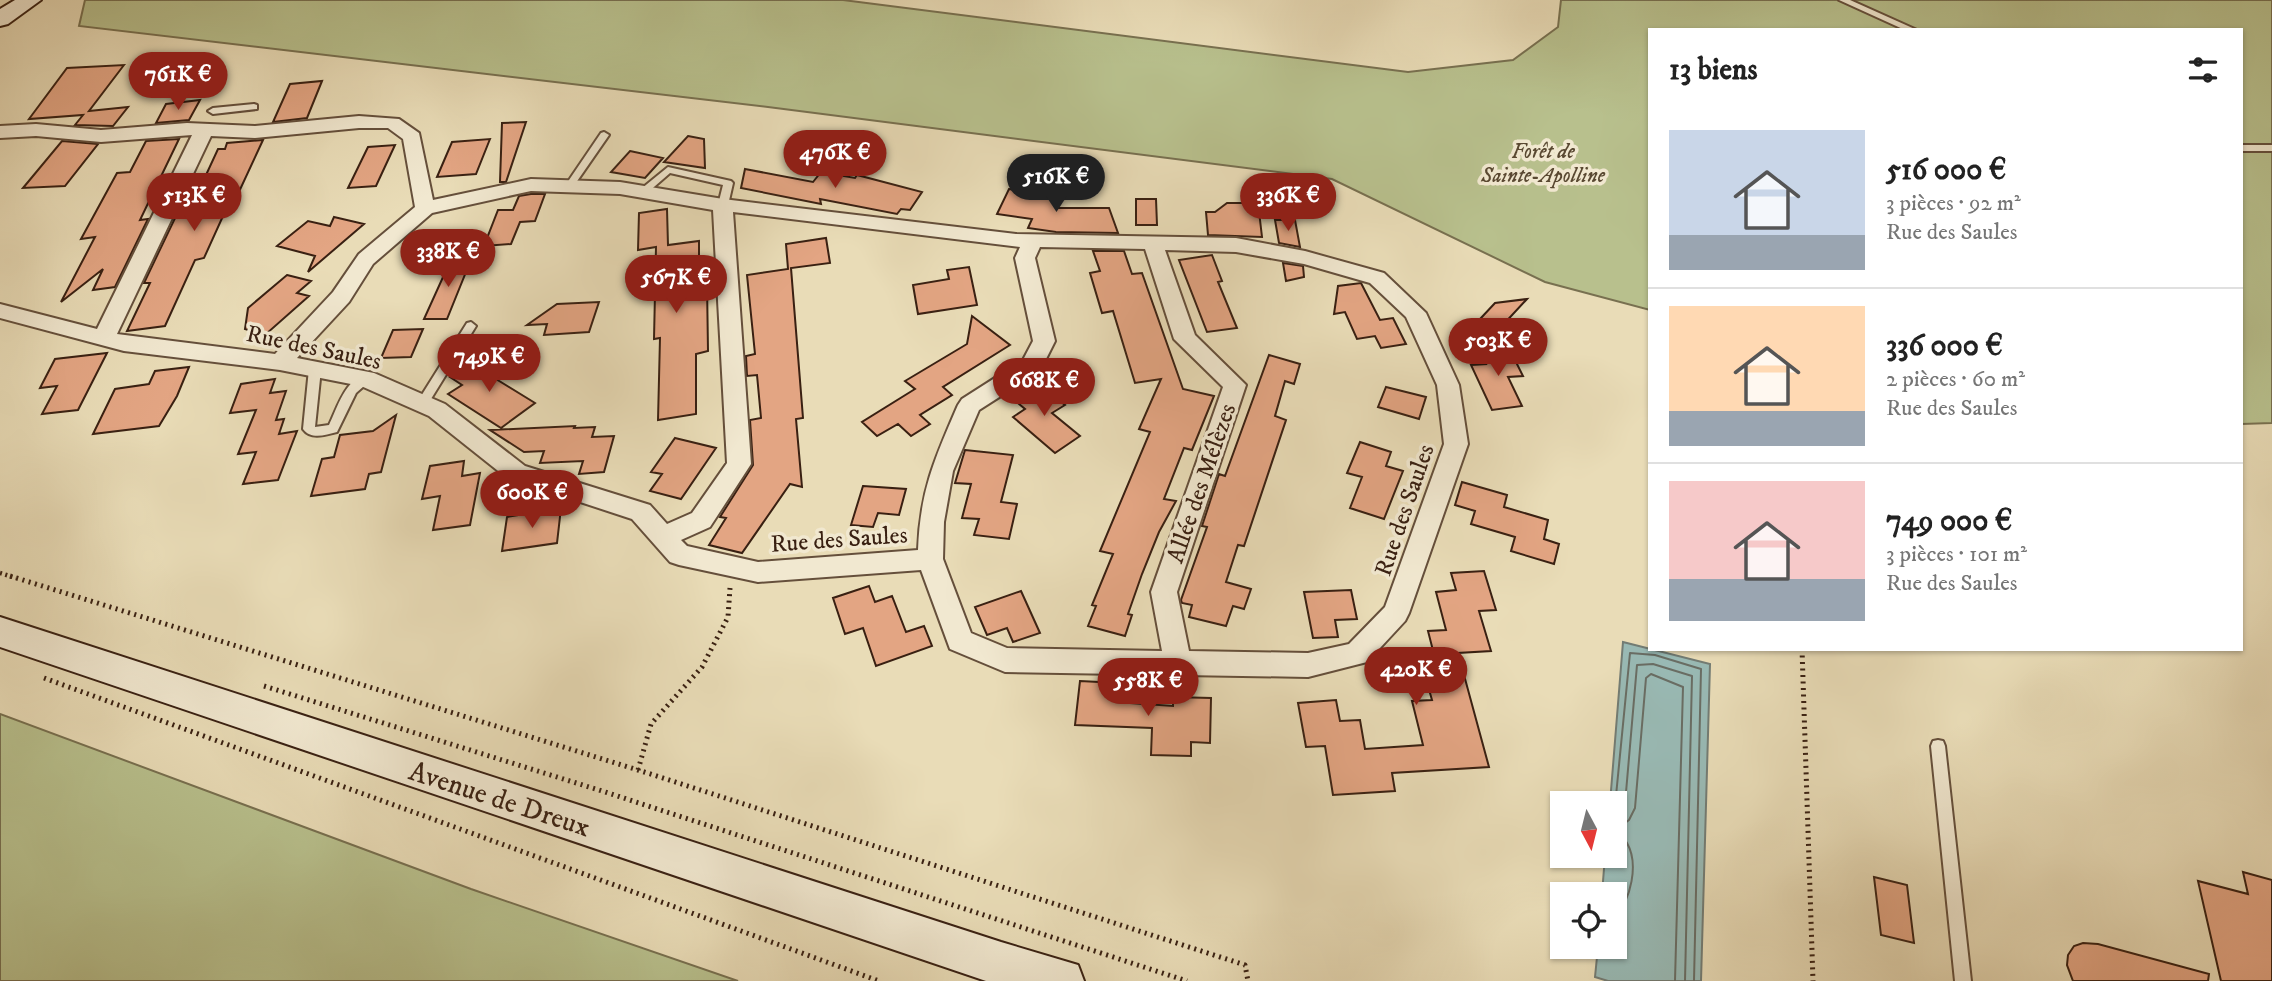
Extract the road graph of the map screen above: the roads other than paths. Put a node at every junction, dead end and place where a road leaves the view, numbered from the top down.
1 (7, 0) edge
2 (30, 0) edge
3 (1843, 0) edge
4 (0, 4) edge
5 (0, 19) edge
6 (1908, 28) edge
7 (254, 107) dead end
8 (208, 120) junction
9 (0, 132) edge
10 (604, 135) dead end
11 (2243, 148) edge
12 (2272, 148) edge
13 (570, 185) junction
14 (723, 205) junction
15 (425, 209) junction
16 (1033, 241) junction
17 (1153, 244) junction
18 (0, 311) edge
19 (471, 326) dead end
20 (103, 339) junction
21 (280, 362) junction
22 (315, 369) junction
23 (366, 379) junction
24 (422, 404) junction
25 (664, 537) junction
26 (930, 559) junction
27 (0, 632) edge
28 (1178, 662) junction
29 (1938, 746) dead end
30 (1001, 964) junction
31 (1042, 981) edge
32 (1062, 981) edge
33 (1963, 981) edge

1 - 4 main road
2 - 5 main road
3 - 6 lane
7 - 8 lane
8 - 9 street
8 - 15 street
8 - 20 street
10 - 13 lane
11 - 12 lane
13 - 14 street, Rue des Saules
13 - 15 street, Rue des Saules
14 - 16 street, Rue des Saules
14 - 25 street
15 - 21 street
16 - 17 street, Rue des Saules
16 - 26 street
17 - 28 street, Allée des Mélèzes
17 - 28 street, Rue des Saules
18 - 20 street, Rue des Saules
19 - 24 lane
20 - 21 street, Rue des Saules
21 - 22 street, Rue des Saules
22 - 23 street, Rue des Saules
22 - 23 lane
23 - 24 street, Rue des Saules
24 - 25 street, Rue des Saules
25 - 26 street, Rue des Saules
26 - 28 street, Rue des Saules
27 - 30 main road, Avenue de Dreux
29 - 33 lane
30 - 31 main road, Avenue de Dreux
30 - 32 main road, Avenue de Dreux

